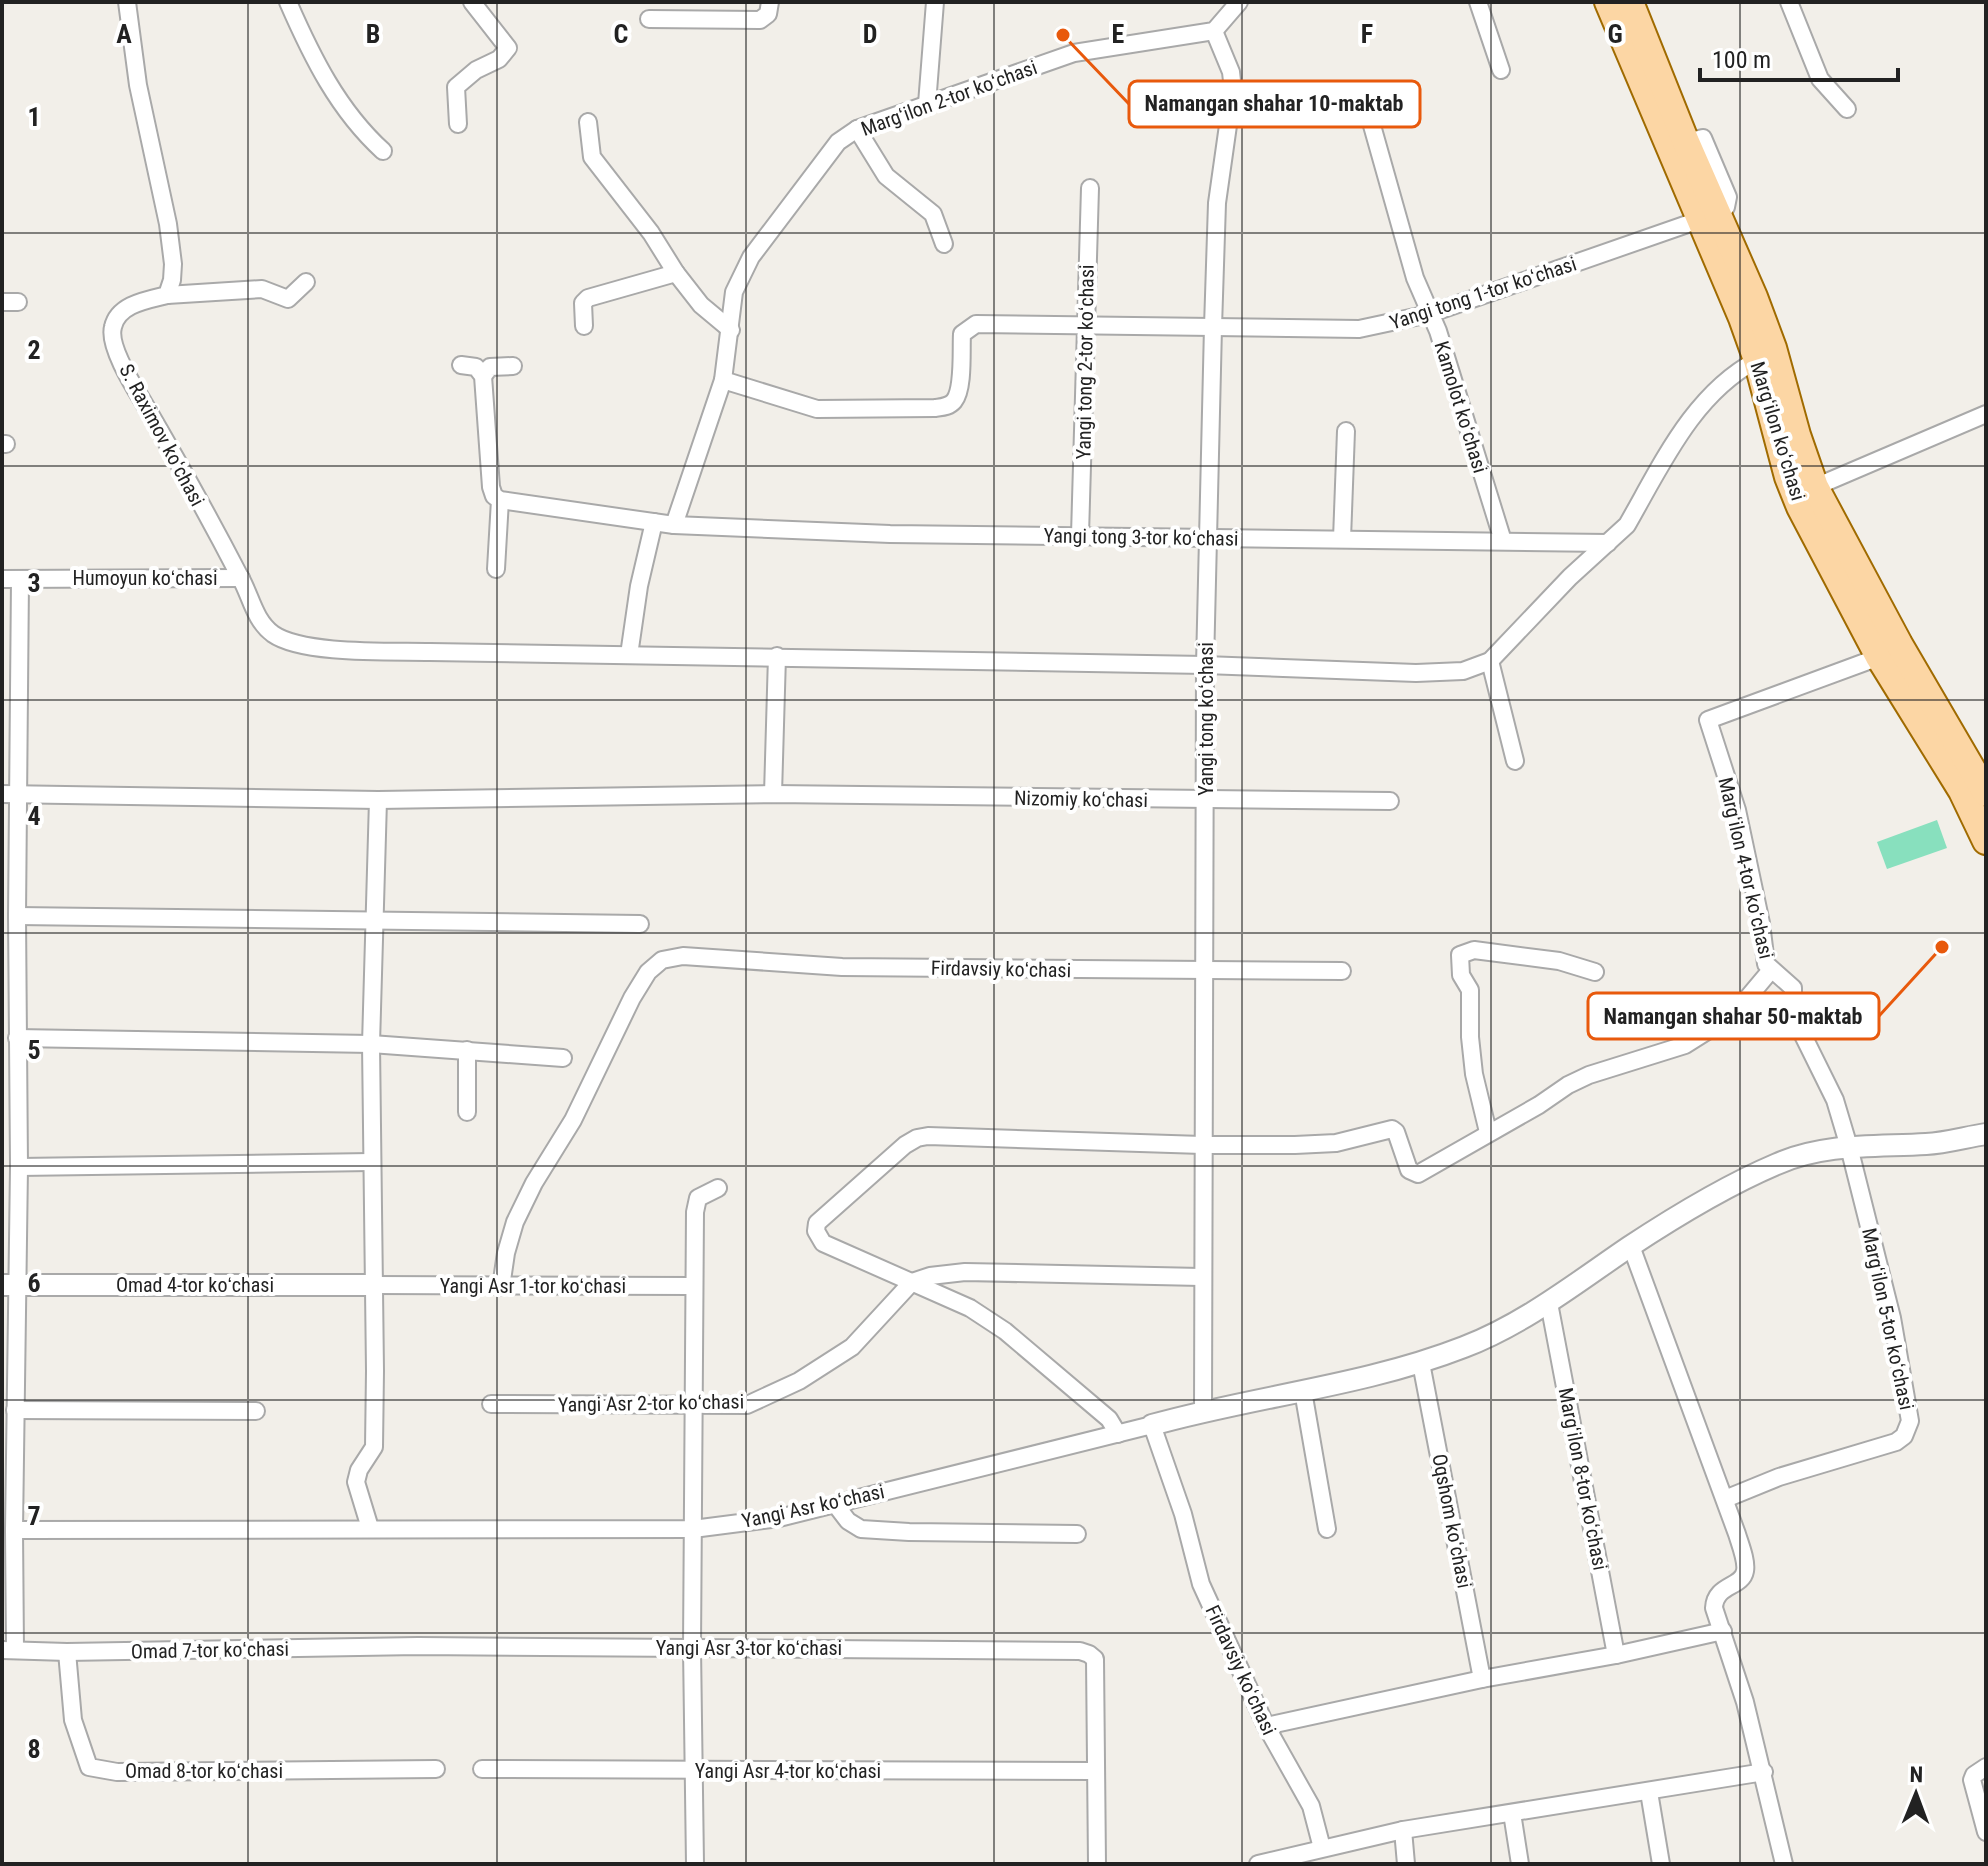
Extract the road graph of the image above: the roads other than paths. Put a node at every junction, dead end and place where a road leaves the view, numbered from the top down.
1 (127, 2) edge
2 (288, 2) edge
3 (472, 2) edge
4 (770, 2) edge
5 (935, 2) edge
6 (1239, 2) edge
7 (1478, 2) edge
8 (1608, 2) edge
9 (1630, 2) edge
10 (1793, 4) edge
11 (649, 19) dead end
12 (1214, 31) junction
13 (1501, 70) dead end
14 (1362, 90) dead end
15 (927, 104) junction
16 (1847, 109) dead end
17 (588, 122) dead end
18 (458, 124) dead end
19 (857, 129) junction
20 (383, 151) dead end
21 (1090, 188) dead end
22 (1708, 216) junction
23 (944, 244) dead end
24 (676, 273) junction
25 (306, 282) dead end
26 (167, 295) junction
27 (1429, 314) junction
28 (1085, 324) junction
29 (584, 326) dead end
30 (1213, 327) junction
31 (731, 330) junction
32 (1757, 360) junction
33 (461, 365) dead end
34 (513, 366) dead end
35 (483, 376) junction
36 (723, 380) junction
37 (1986, 414) edge
38 (1346, 431) dead end
39 (1815, 487) junction
40 (500, 500) junction
41 (654, 522) junction
42 (674, 525) junction
43 (1080, 535) junction
44 (1208, 538) junction
45 (1342, 539) junction
46 (1503, 541) junction
47 (1608, 543) junction
48 (496, 569) dead end
49 (241, 578) junction
50 (2, 579) edge
51 (20, 579) junction
52 (629, 655) junction
53 (777, 656) junction
54 (1879, 657) junction
55 (1490, 661) junction
56 (1205, 665) junction
57 (1515, 761) dead end
58 (1986, 793) edge
59 (10, 794) edge
60 (773, 794) junction
61 (378, 800) junction
62 (1206, 801) junction
63 (1390, 801) dead end
64 (1986, 841) edge
65 (17, 916) junction
66 (374, 920) junction
67 (640, 924) dead end
68 (9, 944) edge
69 (1771, 970) junction
70 (1205, 971) junction
71 (1342, 971) dead end
72 (1595, 972) dead end
73 (17, 1038) junction
74 (371, 1044) junction
75 (467, 1050) junction
76 (563, 1058) dead end
77 (467, 1112) dead end
78 (1488, 1132) junction
79 (1986, 1134) edge
80 (1202, 1145) junction
81 (1849, 1147) junction
82 (371, 1162) junction
83 (19, 1167) junction
84 (718, 1188) dead end
85 (1631, 1246) junction
86 (1201, 1277) junction
87 (912, 1282) junction
88 (9, 1285) edge
89 (373, 1285) junction
90 (693, 1286) junction
91 (501, 1287) junction
92 (1549, 1303) junction
93 (1421, 1363) junction
94 (1303, 1391) junction
95 (491, 1404) dead end
96 (694, 1404) junction
97 (15, 1410) junction
98 (256, 1411) dead end
99 (1203, 1411) junction
100 (1152, 1425) junction
101 (1118, 1434) junction
102 (1725, 1499) junction
103 (835, 1504) junction
104 (370, 1528) junction
105 (693, 1529) junction
106 (1327, 1529) dead end
107 (14, 1530) junction
108 (1077, 1534) dead end
109 (1723, 1631) junction
110 (418, 1646) joint
111 (692, 1648) junction
112 (9, 1650) edge
113 (67, 1652) junction
114 (1616, 1655) junction
115 (1482, 1679) junction
116 (1266, 1726) junction
117 (1986, 1767) edge
118 (436, 1769) dead end
119 (482, 1769) dead end
120 (694, 1771) junction
121 (1094, 1771) junction
122 (1764, 1772) junction
123 (1649, 1792) junction
124 (1512, 1813) junction
125 (1403, 1830) junction
126 (1986, 1832) edge
127 (1322, 1848) junction
128 (695, 1864) edge
129 (1097, 1864) edge
130 (1258, 1864) edge
131 (1406, 1864) edge
132 (1520, 1864) edge
133 (1661, 1864) edge
134 (1784, 1864) edge

1 - 26 street
2 - 20 street
3 - 18 street
4 - 11 street
5 - 15 street
6 - 12 street
7 - 13 street
8 - 22 main road, Margʻilon koʻchasi
9 - 22 main road, Margʻilon koʻchasi
10 - 16 street
12 - 15 street, Margʻilon 2-tor koʻchasi
12 - 30 street, Yangi tong koʻchasi
14 - 27 street, Kamolot koʻchasi
15 - 19 street, Margʻilon 2-tor koʻchasi
17 - 24 street
19 - 23 street
19 - 31 street, Margʻilon 2-tor koʻchasi
21 - 28 street, Yangi tong 2-tor koʻchasi
22 - 27 street, Yangi tong 1-tor koʻchasi
22 - 32 main road, Margʻilon koʻchasi
22 - 39 main road, Margʻilon koʻchasi
24 - 29 street
24 - 31 street
25 - 26 street
26 - 49 street, S. Raximov koʻchasi
27 - 30 street, Yangi tong 1-tor koʻchasi
27 - 46 street, Kamolot koʻchasi
28 - 30 street, Yangi tong 1-tor koʻchasi
28 - 36 street, Yangi tong 1-tor koʻchasi
28 - 43 street, Yangi tong 2-tor koʻchasi
30 - 44 street, Yangi tong koʻchasi
31 - 36 street, Margʻilon 2-tor koʻchasi
32 - 47 street
32 - 54 main road, Margʻilon koʻchasi
33 - 35 street
34 - 35 street
35 - 40 street
36 - 42 street, Margʻilon 2-tor koʻchasi
37 - 39 street
38 - 45 street
39 - 58 main road, Margʻilon koʻchasi
40 - 41 street, Yangi tong 3-tor koʻchasi
40 - 48 street
41 - 42 street, Yangi tong 3-tor koʻchasi
41 - 52 street
42 - 43 street, Yangi tong 3-tor koʻchasi
43 - 44 street, Yangi tong 3-tor koʻchasi
44 - 45 street, Yangi tong 3-tor koʻchasi
44 - 56 street, Yangi tong koʻchasi
45 - 46 street, Yangi tong 3-tor koʻchasi
46 - 47 street, Yangi tong 3-tor koʻchasi
47 - 55 street
49 - 51 street, Humoyun koʻchasi
49 - 52 street, S. Raximov koʻchasi
50 - 51 street, Humoyun koʻchasi
51 - 59 street
52 - 53 street, S. Raximov koʻchasi
53 - 56 street, S. Raximov koʻchasi
53 - 60 street
54 - 64 main road, Margʻilon koʻchasi
54 - 69 street, Margʻilon 4-tor koʻchasi
55 - 56 street, S. Raximov koʻchasi
55 - 57 street
56 - 62 street, Yangi tong koʻchasi
59 - 61 street, Nizomiy koʻchasi
59 - 65 street
60 - 61 street, Nizomiy koʻchasi
60 - 62 street, Nizomiy koʻchasi
61 - 66 street
62 - 63 street, Nizomiy koʻchasi
62 - 70 street, Yangi tong koʻchasi
65 - 66 street
65 - 68 street
66 - 67 street
66 - 74 street
68 - 73 street
69 - 78 street, Margʻilon 4-tor koʻchasi
69 - 81 street, Margʻilon 5-tor koʻchasi
70 - 71 street, Firdavsiy koʻchasi
70 - 80 street, Yangi tong koʻchasi
70 - 91 street, Firdavsiy koʻchasi
72 - 78 street
73 - 74 street
73 - 83 street
74 - 75 street
74 - 82 street
75 - 76 street
75 - 77 street
78 - 80 street, Margʻilon 4-tor koʻchasi
79 - 81 street
80 - 86 street, Yangi tong koʻchasi
80 - 87 street
81 - 85 street
81 - 102 street, Margʻilon 5-tor koʻchasi
82 - 83 street
82 - 89 street
83 - 88 street
84 - 90 street
85 - 92 street
85 - 102 street
86 - 87 street
86 - 99 street, Yangi tong koʻchasi
87 - 96 street, Yangi Asr 2-tor koʻchasi
87 - 101 street
88 - 89 street, Omad 4-tor koʻchasi
88 - 97 street
89 - 91 street, Yangi Asr 1-tor koʻchasi
89 - 104 street
90 - 91 street, Yangi Asr 1-tor koʻchasi
90 - 96 street
92 - 93 street
92 - 114 street, Margʻilon 8-tor koʻchasi
93 - 94 street
93 - 115 street, Oqshom koʻchasi
94 - 99 street
94 - 106 street
95 - 96 street, Yangi Asr 2-tor koʻchasi
96 - 105 street
97 - 98 street
97 - 107 street
99 - 100 street
100 - 101 street, Yangi Asr koʻchasi
100 - 116 street, Firdavsiy koʻchasi
101 - 103 street, Yangi Asr koʻchasi
102 - 109 street
103 - 105 street, Yangi Asr koʻchasi
103 - 108 street
104 - 105 street, Yangi Asr koʻchasi
104 - 107 street, Yangi Asr koʻchasi
105 - 111 street
107 - 112 street
109 - 114 street
109 - 122 street
110 - 111 street, Yangi Asr 3-tor koʻchasi
110 - 113 street, Omad 7-tor koʻchasi
111 - 120 street
111 - 121 street, Yangi Asr 3-tor koʻchasi
112 - 113 street, Omad 7-tor koʻchasi
113 - 118 street, Omad 8-tor koʻchasi
114 - 115 street
115 - 116 street
116 - 127 street, Firdavsiy koʻchasi
117 - 126 street
119 - 120 street, Yangi Asr 4-tor koʻchasi
120 - 121 street, Yangi Asr 4-tor koʻchasi
120 - 128 street
121 - 129 street
122 - 123 street
122 - 134 street
123 - 124 street
123 - 133 street
124 - 125 street
124 - 132 street
125 - 127 street
125 - 131 street
127 - 130 street

